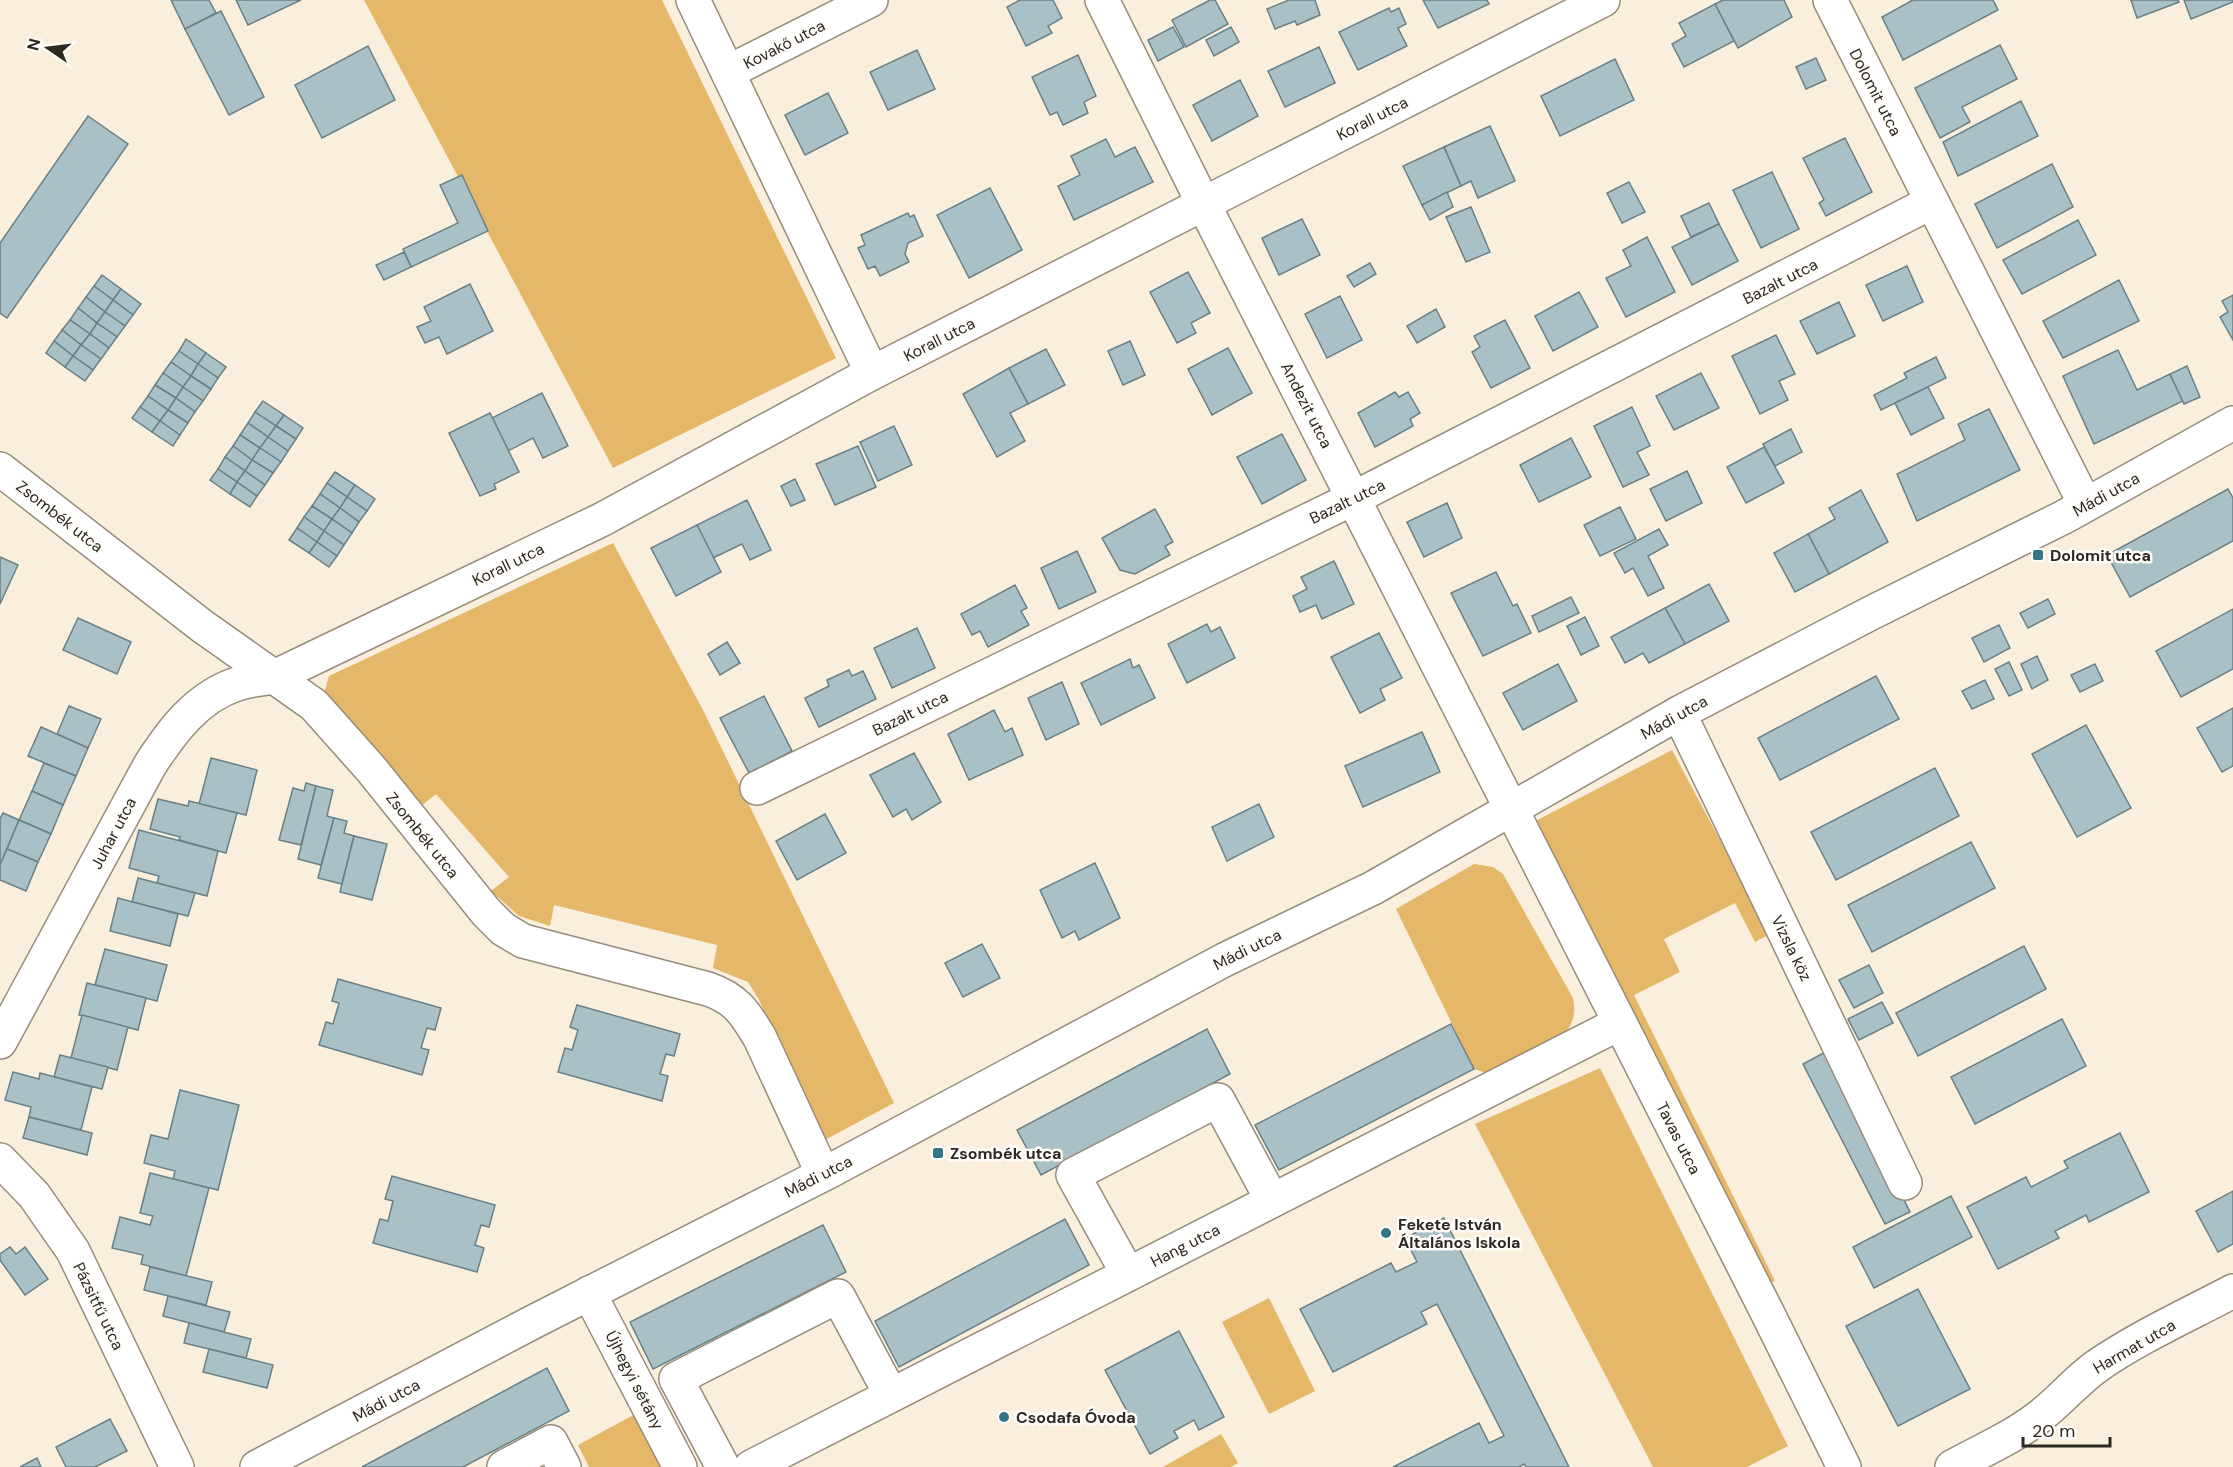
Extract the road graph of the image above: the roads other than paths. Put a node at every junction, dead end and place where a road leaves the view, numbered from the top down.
1 (693, 0) edge
2 (872, 0) edge
3 (1102, 0) edge
4 (1603, 0) edge
5 (1830, 0) edge
6 (728, 72) junction
7 (1932, 202) junction
8 (1203, 203) junction
9 (872, 373) junction
10 (2233, 423) edge
11 (0, 469) edge
12 (1354, 498) junction
13 (2085, 504) junction
14 (274, 677) junction
15 (1679, 713) junction
16 (757, 788) dead end
17 (1513, 810) junction
18 (1620, 1023) junction
19 (0, 1042) edge
20 (0, 1160) edge
21 (823, 1174) junction
22 (1905, 1182) dead end
23 (1272, 1200) junction
24 (1128, 1274) junction
25 (2233, 1291) edge
26 (590, 1293) junction
27 (891, 1395) junction
28 (177, 1467) edge
29 (257, 1467) edge
30 (504, 1467) edge
31 (564, 1467) edge
32 (680, 1467) edge
33 (723, 1467) edge
34 (751, 1467) edge
35 (1844, 1467) edge
36 (1952, 1467) edge

1 - 6 street
2 - 6 street, Kovakő utca
3 - 8 street, Andezit utca
4 - 8 street, Korall utca
5 - 7 street, Dolomit utca
6 - 9 street
7 - 12 street, Bazalt utca
7 - 13 street, Dolomit utca
8 - 9 street, Korall utca
8 - 12 street, Andezit utca
9 - 14 street, Korall utca
10 - 13 street, Mádi utca
11 - 14 street, Zsombék utca
12 - 16 street, Bazalt utca
12 - 17 street, Andezit utca
13 - 15 street, Mádi utca
14 - 19 street, Juhar utca
14 - 21 street, Zsombék utca
15 - 17 street, Mádi utca
15 - 22 street, Vizsla köz
17 - 18 street, Tavas utca
17 - 21 street, Mádi utca
18 - 23 street, Hang utca
18 - 35 street, Tavas utca
20 - 28 street, Pázsitfű utca
21 - 26 street, Mádi utca
23 - 24 street, Hang utca
23 - 24 street
24 - 27 street, Hang utca
25 - 36 street, Harmat utca
26 - 29 street, Mádi utca
26 - 32 street, Újhegyi sétány
27 - 33 street
27 - 34 street, Hang utca
30 - 31 street

